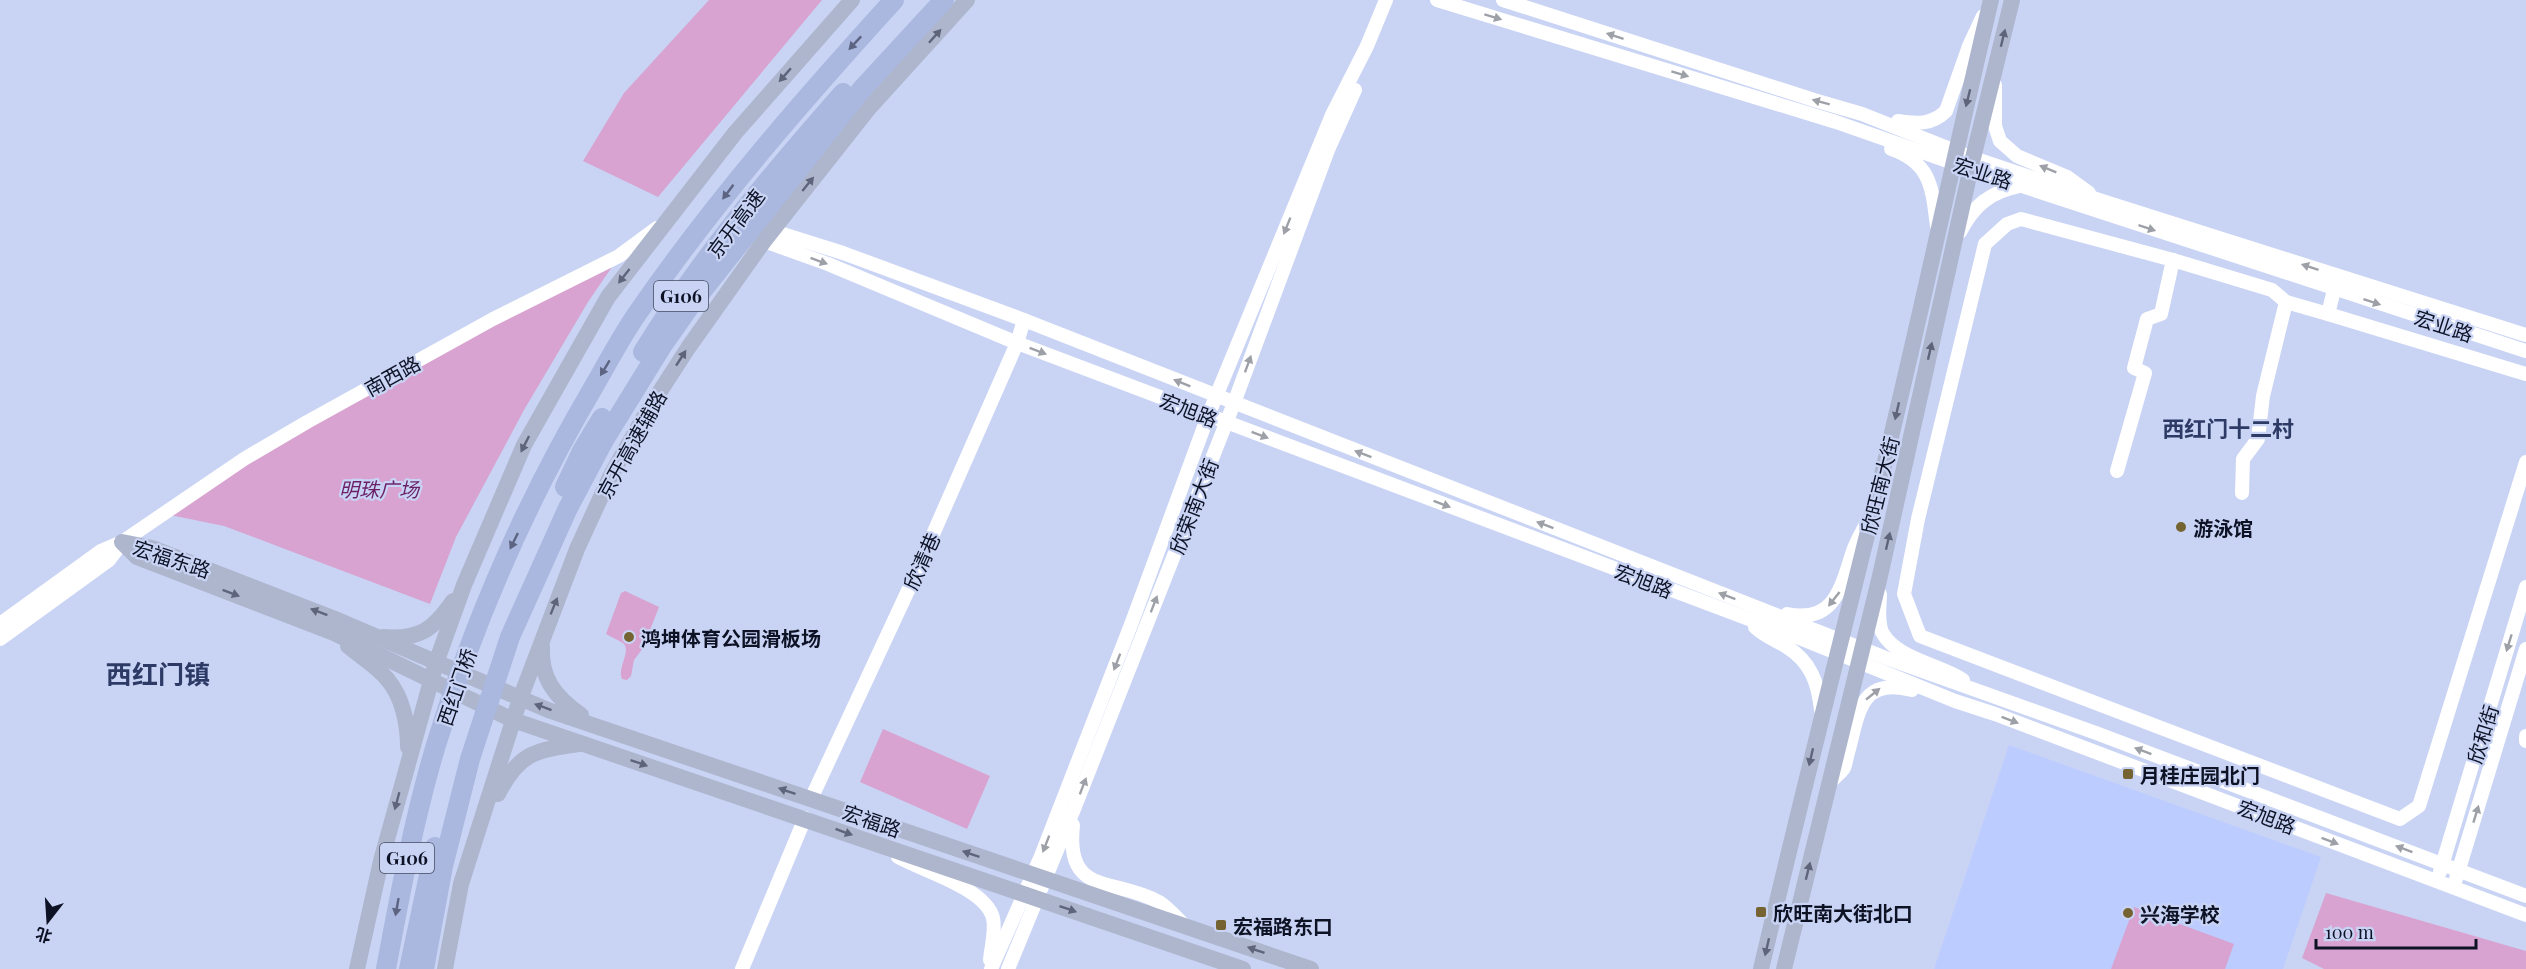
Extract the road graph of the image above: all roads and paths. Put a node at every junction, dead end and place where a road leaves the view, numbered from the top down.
1 (852, 0) edge
2 (894, 0) edge
3 (927, 0) edge
4 (945, 0) edge
5 (967, 0) edge
6 (1386, 0) edge
7 (1394, 0) edge
8 (1437, 0) edge
9 (1503, 0) edge
10 (1991, 0) edge
11 (2012, 0) edge
12 (1994, 71) junction
13 (1862, 114) junction
14 (1836, 122) junction
15 (1953, 157) junction
16 (1972, 164) junction
17 (2023, 185) junction
18 (2099, 204) junction
19 (668, 219) junction
20 (768, 236) junction
21 (1938, 237) junction
22 (1955, 242) junction
23 (2173, 260) junction
24 (2334, 290) junction
25 (2286, 302) junction
26 (2328, 314) junction
27 (1024, 320) junction
28 (2526, 335) edge
29 (1017, 343) junction
30 (2526, 351) edge
31 (2526, 374) edge
32 (1217, 397) junction
33 (1234, 403) junction
34 (1208, 416) junction
35 (1225, 422) junction
36 (2526, 462) edge
37 (2117, 471) dead end
38 (2242, 493) dead end
39 (1874, 508) junction
40 (122, 542) junction
41 (1880, 576) junction
42 (464, 585) junction
43 (2526, 587) edge
44 (1751, 613) junction
45 (0, 624) edge
46 (477, 626) joint
47 (334, 633) junction
48 (504, 635) junction
49 (542, 635) junction
50 (372, 636) junction
51 (0, 639) edge
52 (1838, 646) junction
53 (2526, 649) edge
54 (1861, 655) junction
55 (436, 663) junction
56 (430, 681) junction
57 (1982, 693) junction
58 (520, 699) junction
59 (1955, 701) junction
60 (1821, 715) junction
61 (513, 720) junction
62 (591, 723) junction
63 (2526, 736) edge
64 (2526, 741) edge
65 (584, 744) junction
66 (2477, 750) junction
67 (2495, 756) junction
68 (465, 757) junction
69 (408, 759) junction
70 (1830, 782) junction
71 (811, 799) junction
72 (1074, 809) junction
73 (805, 818) junction
74 (478, 831) junction
75 (869, 841) junction
76 (2443, 864) junction
77 (2459, 870) junction
78 (1040, 877) junction
79 (2437, 881) junction
80 (2453, 887) junction
81 (2526, 896) edge
82 (1032, 897) junction
83 (2526, 915) edge
84 (1183, 924) junction
85 (357, 969) edge
86 (386, 969) edge
87 (409, 969) edge
88 (424, 969) edge
89 (445, 969) edge
90 (742, 969) edge
91 (990, 969) edge
92 (1008, 969) edge
93 (1243, 969) edge
94 (1311, 969) edge
95 (1761, 969) edge
96 (1784, 969) edge

1 -> 19 main road
2 -> 46 highway, 京开高速 / G106
3 - 48 highway, 京开高速 / G106
4 - 48 highway
20 -> 5 main road, 京开高速辅路
6 -> 32 street, 欣荣南大街
33 -> 7 street, 欣荣南大街
8 -> 14 street, 宏业路
13 -> 9 street, 宏业路
10 - 13 street
10 -> 15 main road, 欣旺南大街
12 -> 11 main road, 欣旺南大街
12 - 16 main road, 欣旺南大街
18 -> 12 street
13 - 15 street, 宏业路
14 - 15 street, 宏业路
14 - 21 street
15 - 16 street, 宏业路
15 - 21 main road, 欣旺南大街
16 - 17 street, 宏业路
16 - 18 street, 宏业路
16 - 22 main road, 欣旺南大街
17 - 18 street, 宏业路
17 - 22 street
18 -> 24 street, 宏业路
28 -> 18 street, 宏业路
19 - 40 street, 南西路
19 -> 42 main road
20 - 27 street, 宏旭路
20 -> 29 street, 宏旭路
49 -> 20 main road, 京开高速辅路
21 -> 39 main road, 欣旺南大街
41 -> 22 main road, 欣旺南大街
23 - 25 street
23 - 36 street
23 - 37 street
24 - 26 street
24 -> 30 street, 宏业路
25 - 26 street
25 - 38 street
26 - 31 street
27 - 29 street, 欣清巷
32 -> 27 street, 宏旭路
29 -> 34 street, 宏旭路
29 - 71 street, 欣清巷
32 - 33 street, 宏旭路
32 - 34 street, 欣荣南大街
33 - 35 street, 欣荣南大街
44 -> 33 street, 宏旭路
34 - 35 street, 宏旭路
34 -> 78 street, 欣荣南大街
35 -> 44 street, 宏旭路
72 -> 35 street, 欣荣南大街
39 -> 44 street
39 - 52 main road, 欣旺南大街
40 - 45 street, 南西路
40 -> 47 main road, 宏福东路
50 -> 40 main road, 宏福东路
40 - 51 street, 南西路
41 - 54 main road, 欣旺南大街
41 - 57 street
42 - 50 main road
42 - 55 main road
43 -> 66 street, 欣和街
44 - 52 street, 宏旭路
44 - 60 street
46 -> 86 highway, 西红门桥 / G106
47 - 56 main road, 宏福东路
47 - 69 main road
48 - 68 highway
49 - 58 main road, 京开高速辅路
49 - 62 main road
50 - 55 main road, 宏福东路
52 - 54 street, 宏旭路
52 - 60 main road, 欣旺南大街
53 - 67 street, 欣和街
54 - 57 street, 宏旭路
54 - 59 street, 宏旭路
54 - 70 main road, 欣旺南大街
55 - 56 main road
55 - 58 main road, 宏福路
56 - 61 main road, 宏福路
56 - 69 main road
76 -> 57 street, 宏旭路
58 - 61 main road, 京开高速辅路
62 -> 58 main road, 宏福路
70 -> 59 street
59 -> 79 street, 宏旭路
60 -> 95 main road, 欣旺南大街
61 - 65 main road, 宏福路
61 - 74 main road, 京开高速辅路
71 -> 62 main road, 宏福路
63 - 64 street
65 -> 73 main road, 宏福路
65 - 74 main road
66 - 67 street
66 - 76 street, 欣和街
77 -> 67 street, 欣和街
68 - 87 highway, G106
68 - 88 highway
69 -> 85 main road
96 -> 70 main road, 欣旺南大街
78 -> 71 main road, 宏福路
72 - 78 street, 欣荣南大街
72 - 84 street
73 -> 75 main road, 宏福路
73 - 90 street
74 - 89 main road, 京开高速辅路
75 - 82 main road, 宏福路
75 - 91 street
76 - 77 street, 宏旭路
76 - 79 street, 欣和街
77 - 80 street, 欣和街
77 - 81 street, 宏旭路
78 - 82 street
78 - 84 main road, 宏福路
79 - 80 street, 宏旭路
80 - 83 street, 宏旭路
82 - 91 street
82 - 92 street
82 -> 93 main road, 宏福路
94 -> 84 main road, 宏福路

